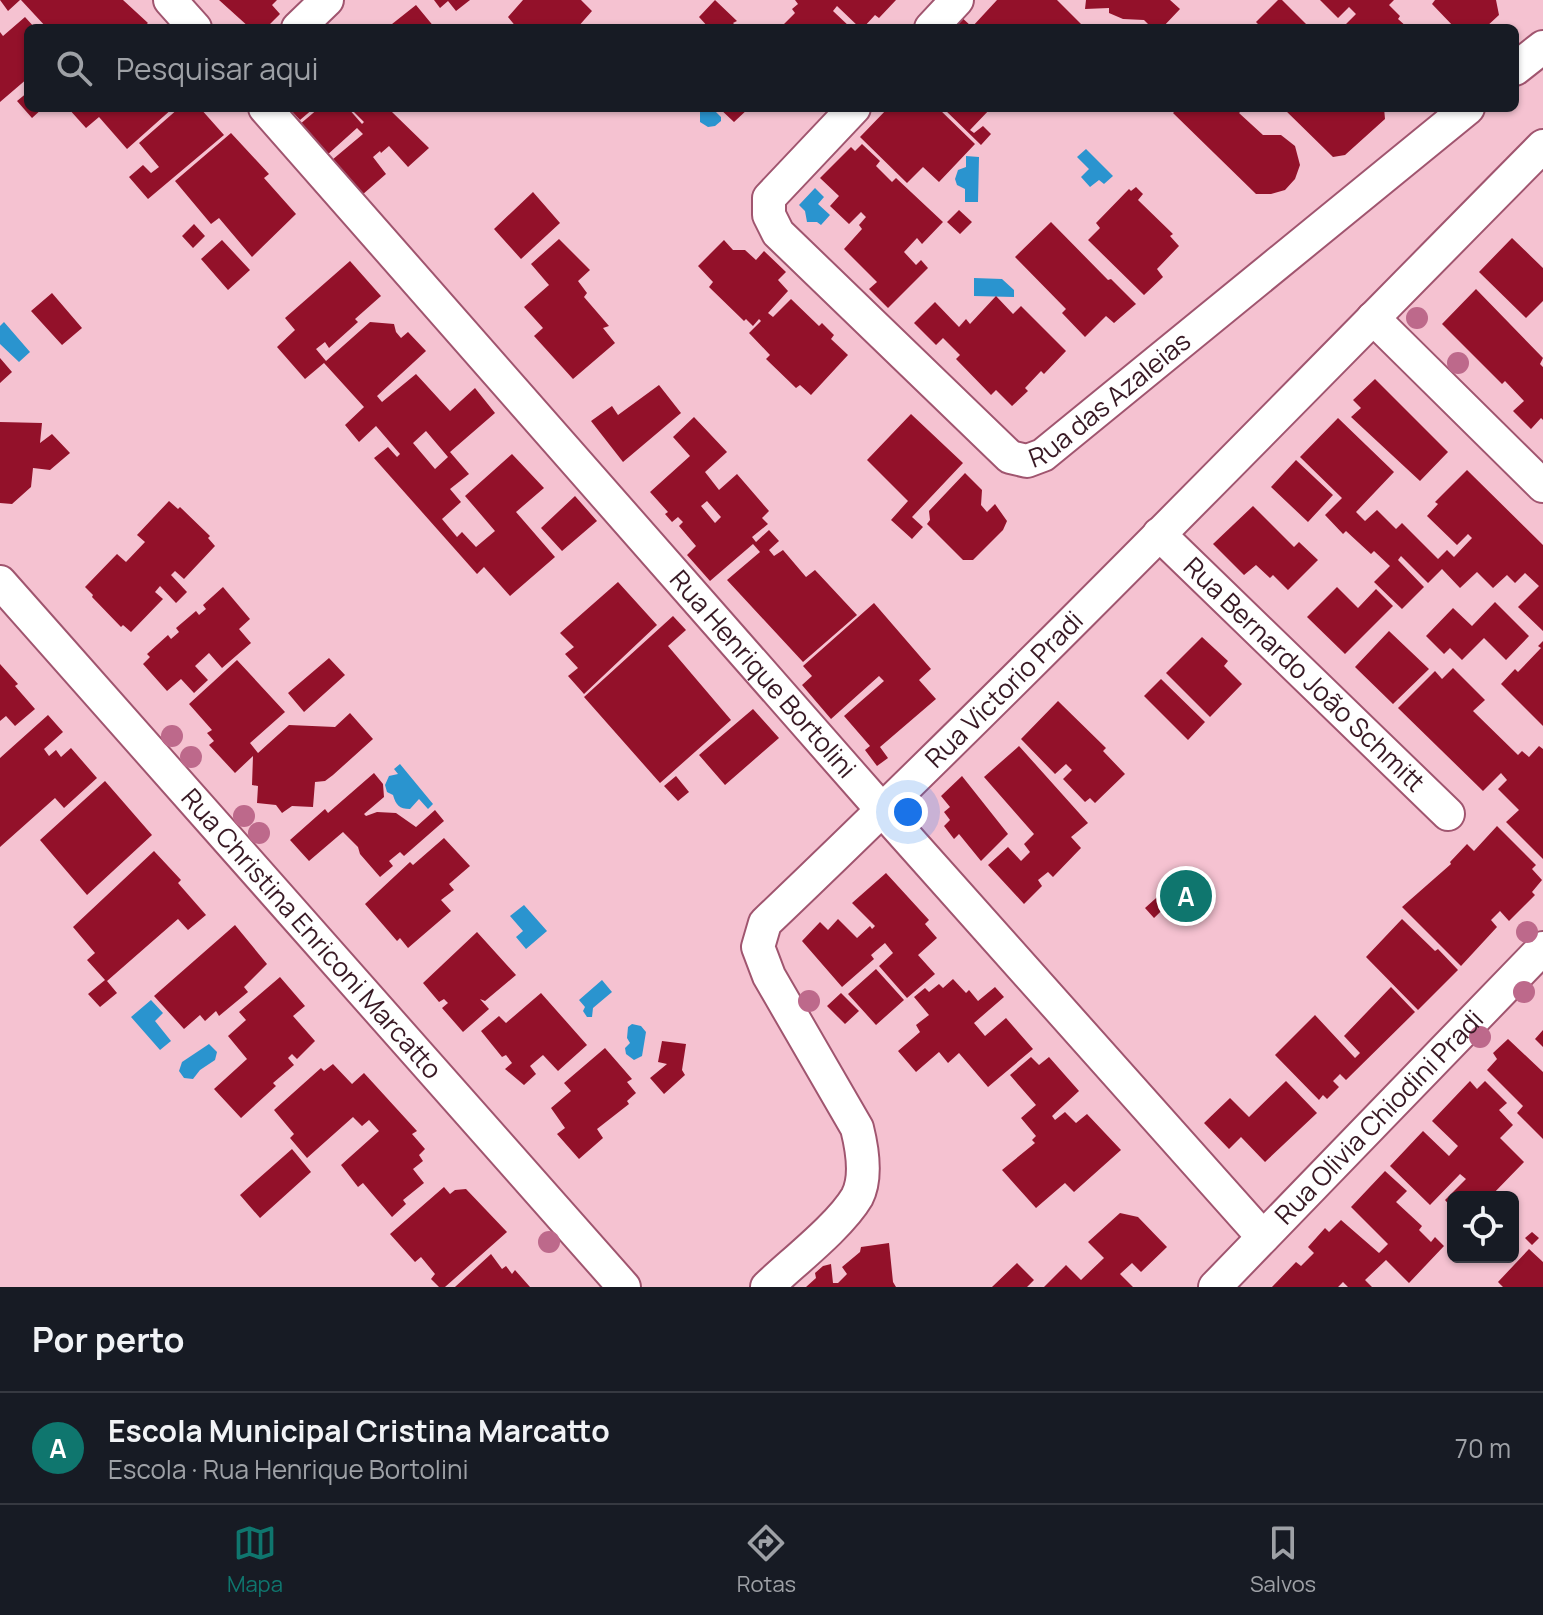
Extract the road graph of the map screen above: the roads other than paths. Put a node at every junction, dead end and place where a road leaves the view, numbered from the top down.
1 (170, 0) edge
2 (327, 0) edge
3 (957, 0) edge
4 (191, 24) edge
5 (302, 24) edge
6 (935, 24) edge
7 (1543, 47) edge
8 (1519, 66) edge
9 (269, 112) edge
10 (850, 112) edge
11 (1463, 112) edge
12 (1543, 146) edge
13 (1373, 318) junction
14 (1543, 486) edge
15 (1159, 534) junction
16 (0, 582) edge
17 (883, 811) junction
18 (1448, 814) dead end
19 (1543, 948) edge
20 (1263, 1237) junction
21 (624, 1287) edge
22 (767, 1287) edge
23 (1215, 1287) edge

1 - 4 street
2 - 5 street
3 - 6 street
7 - 8 street
9 - 17 street, Rua Henrique Bortolini
10 - 11 street, Rua das Azaleias
12 - 13 street, Rua Victorio Pradi
13 - 14 street
13 - 15 street, Rua Victorio Pradi
15 - 17 street, Rua Victorio Pradi
15 - 18 street, Rua Bernardo João Schmitt
16 - 21 street, Rua Christina Enriconi Marcatto
17 - 20 street, Rua Henrique Bortolini
17 - 22 street, Rua Victorio Pradi
19 - 20 street, Rua Olivia Chiodini Pradi
20 - 23 street, Rua Olivia Chiodini Pradi

